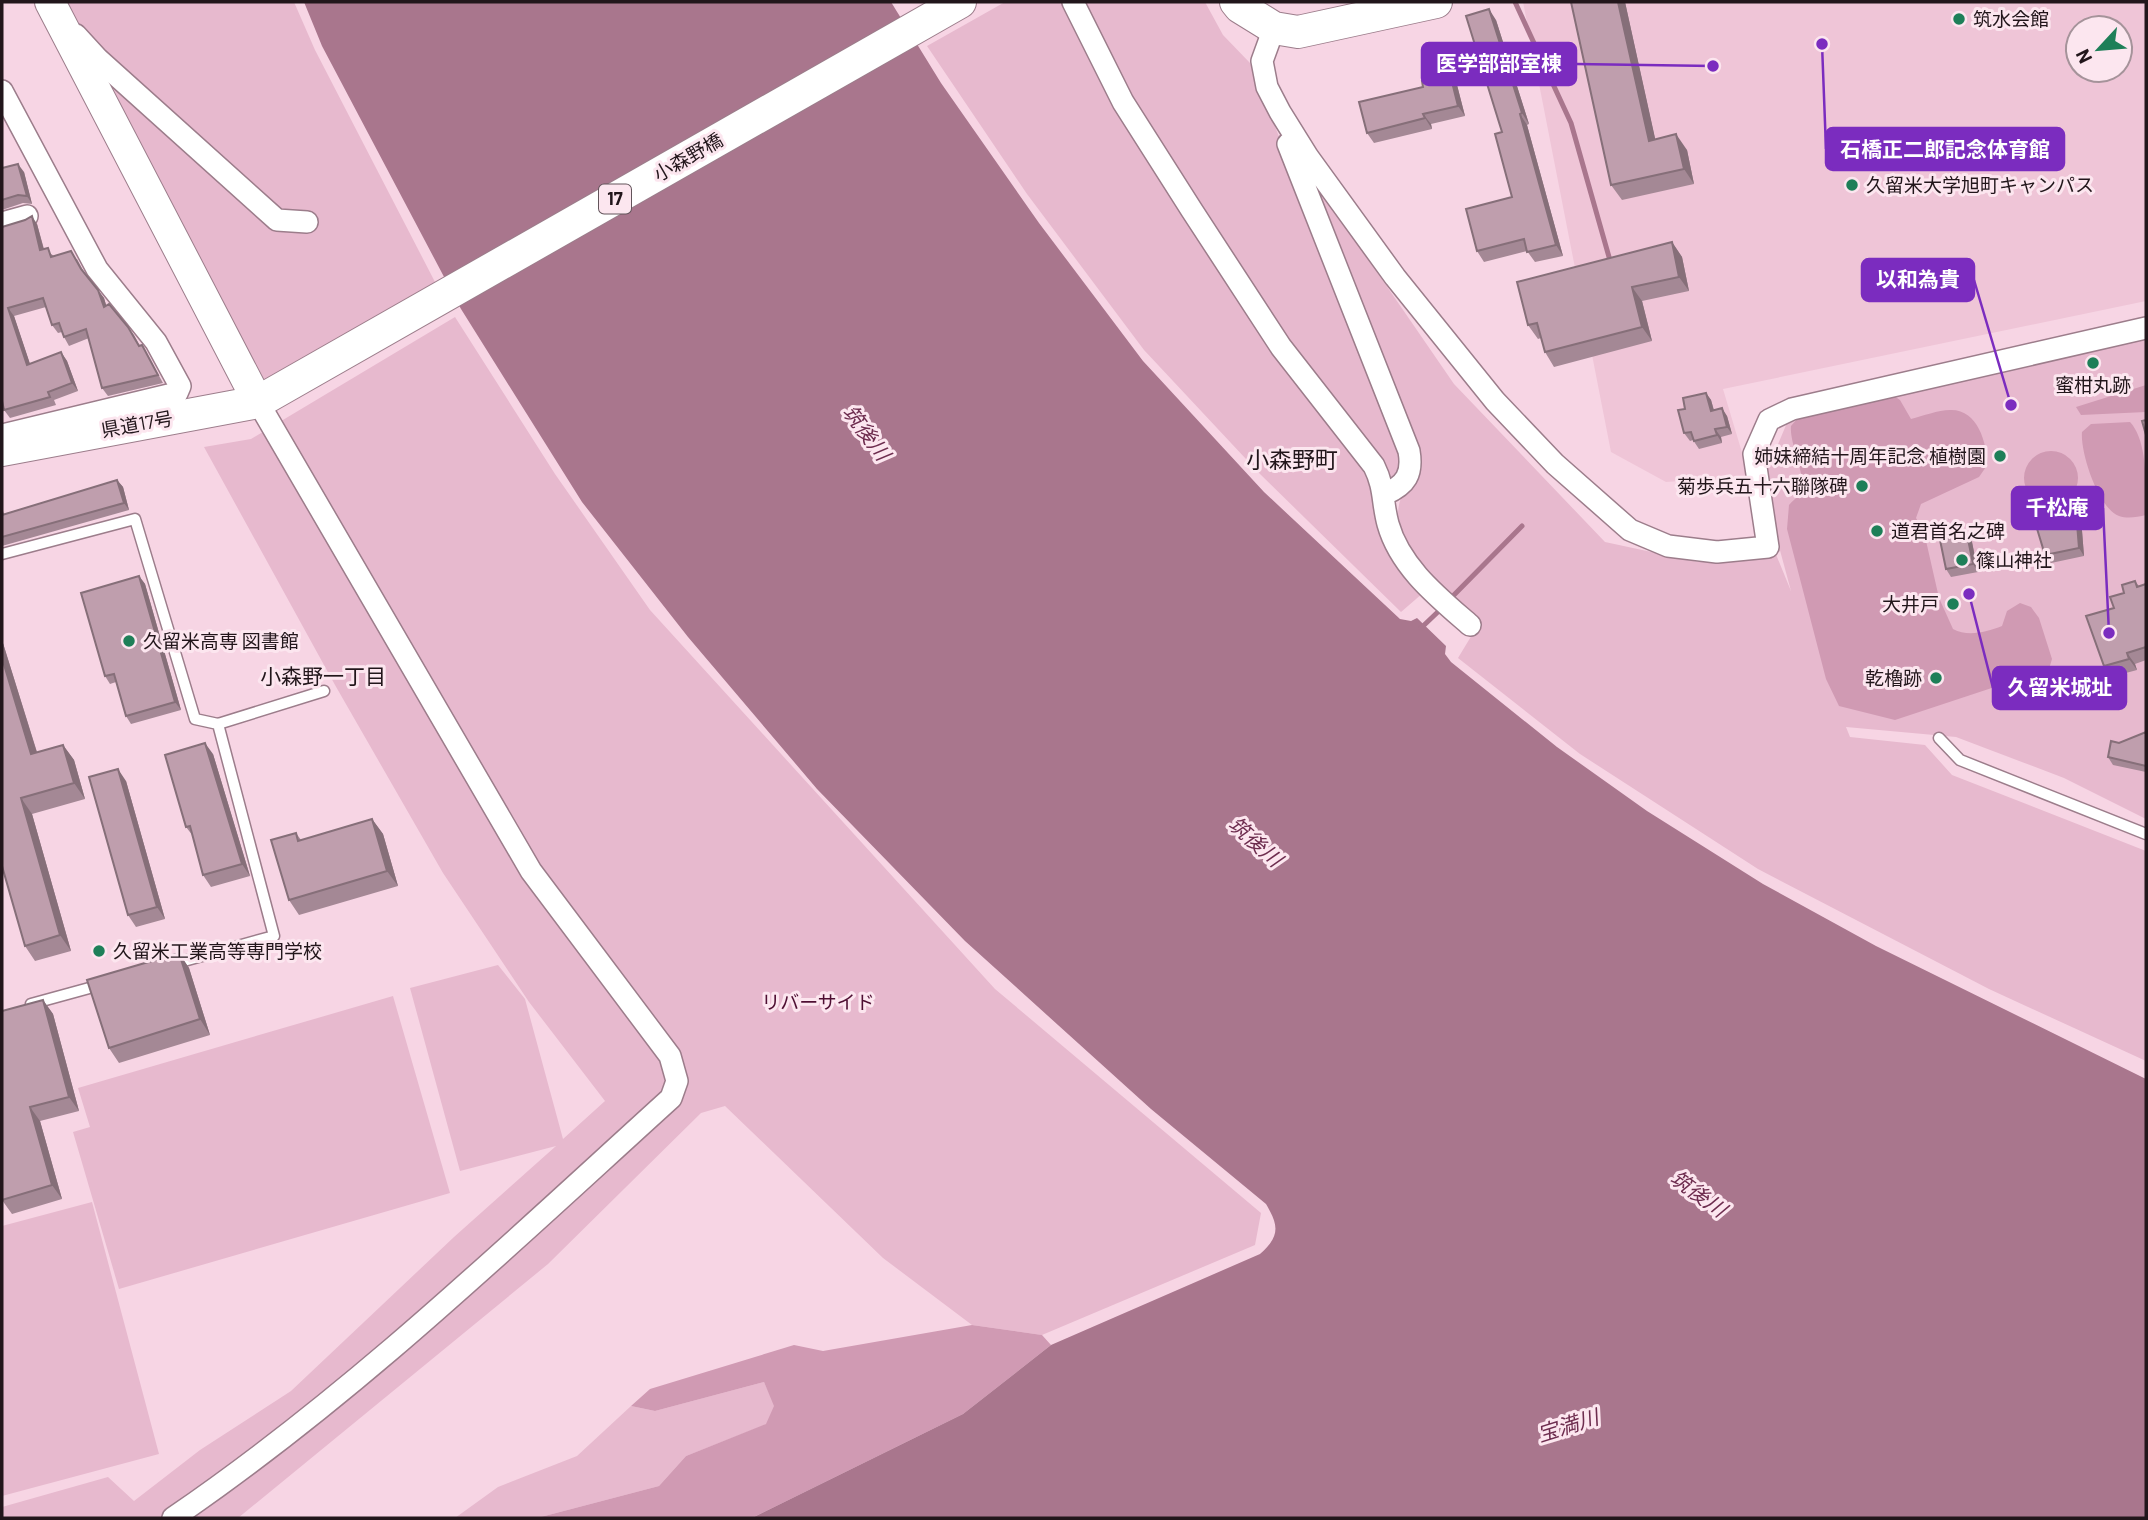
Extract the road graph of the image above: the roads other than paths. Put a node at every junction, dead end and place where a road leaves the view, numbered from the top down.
1 (960, 2) edge
2 (1073, 2) edge
3 (1236, 2) edge
4 (1436, 2) edge
5 (54, 9) edge
6 (1274, 27) junction
7 (2, 92) edge
8 (1280, 111) junction
9 (8, 116) edge
10 (27, 216) edge
11 (307, 222) dead end
12 (2, 223) edge
13 (2146, 328) edge
14 (264, 399) junction
15 (2, 435) edge
16 (2, 450) edge
17 (1385, 494) junction
18 (2, 554) edge
19 (1470, 625) dead end
20 (324, 691) dead end
21 (218, 724) junction
22 (1940, 737) dead end
23 (2146, 834) edge
24 (157, 969) edge
25 (118, 980) edge
26 (15, 1009) edge
27 (173, 1518) edge

1 - 14 main road, 小森野橋 / 17
2 - 17 street
3 - 6 main road
4 - 6 main road
5 - 11 street
5 - 14 street
6 - 8 street
7 - 9 street
8 - 13 street
8 - 17 street
9 - 15 street
10 - 12 street
14 - 16 main road, 県道17号 / 17
14 - 27 street
17 - 19 street
18 - 21 lane
20 - 21 lane
21 - 24 lane
22 - 23 lane
25 - 26 lane

